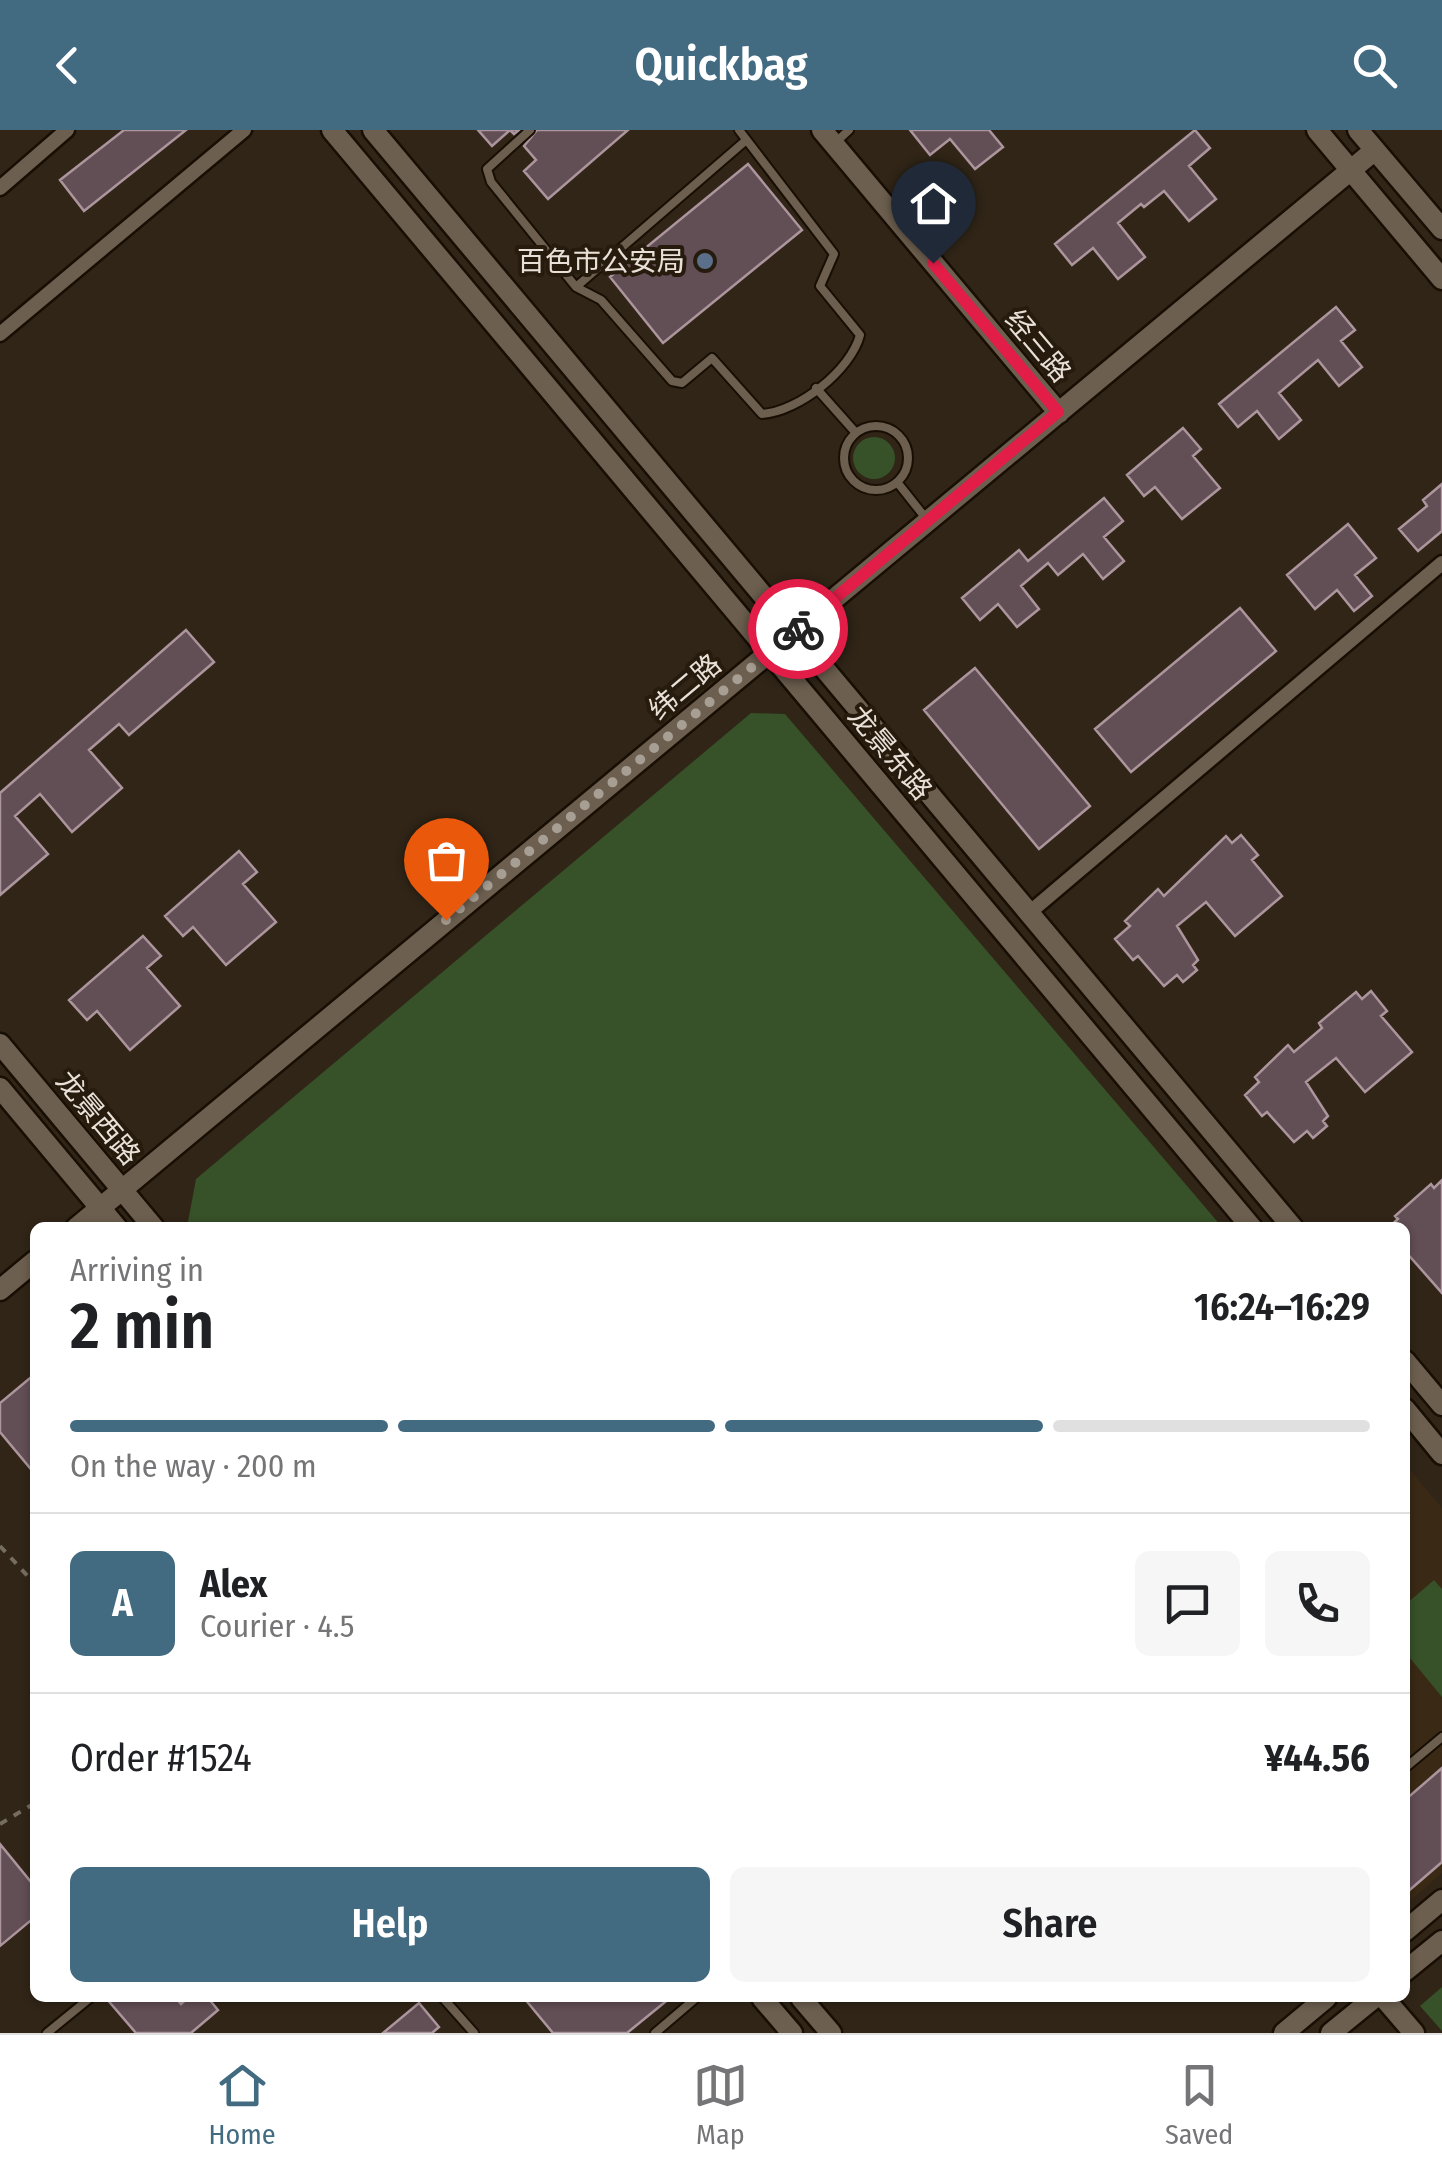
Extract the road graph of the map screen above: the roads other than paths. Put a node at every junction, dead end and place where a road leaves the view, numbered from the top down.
1 (67, 130) edge
2 (244, 130) edge
3 (332, 130) edge
4 (373, 130) edge
5 (530, 130) edge
6 (739, 130) edge
7 (1317, 130) edge
8 (1358, 130) edge
9 (835, 134) edge
10 (744, 142) junction
11 (1375, 150) junction
12 (1351, 170) junction
13 (0, 188) edge
14 (1442, 229) edge
15 (1442, 278) edge
16 (576, 287) junction
17 (0, 334) edge
18 (816, 388) junction
19 (1058, 412) junction
20 (856, 434) junction
21 (897, 482) junction
22 (928, 521) junction
23 (1442, 564) edge
24 (793, 632) junction
25 (770, 652) junction
26 (1029, 914) junction
27 (0, 1044) edge
28 (0, 1088) edge
29 (122, 1189) junction
30 (100, 1208) junction
31 (83, 1222) edge
32 (112, 1222) edge
33 (149, 1222) edge
34 (1247, 1222) edge
35 (1288, 1222) edge
36 (30, 1266) edge
37 (0, 1290) edge
38 (1410, 1368) edge
39 (1442, 1406) edge
40 (1410, 1416) edge
41 (1442, 1454) edge
42 (1442, 1737) edge
43 (1410, 1764) edge
44 (1442, 1900) edge
45 (1410, 1927) edge
46 (1442, 1940) edge
47 (1410, 1968) edge
48 (85, 2002) edge
49 (447, 2002) edge
50 (691, 2002) edge
51 (765, 2002) edge
52 (804, 2002) edge
53 (1321, 2002) edge
54 (1370, 2002) edge
55 (1387, 2002) edge
56 (1340, 2030) edge
57 (47, 2033) edge
58 (474, 2033) edge
59 (655, 2033) edge
60 (792, 2033) edge
61 (831, 2033) edge
62 (1284, 2033) edge
63 (1414, 2033) edge

1 - 13 street
2 - 17 street
3 - 25 main road, 龙景东路
4 - 24 main road, 龙景东路
5 - 16 lane
6 - 10 lane
7 - 12 main road
8 - 11 main road
9 - 19 main road, 经三路
10 - 16 lane
10 - 18 lane
11 - 12 main road, 纬二路
11 - 14 main road
12 - 15 main road
12 - 19 main road, 纬二路
16 - 18 lane
18 - 20 lane
19 - 22 main road, 纬二路
20 - 21 lane
20 - 21 lane
21 - 22 lane
22 - 24 main road, 纬二路
23 - 26 street
24 - 25 main road, 纬二路
24 - 26 main road, 龙景东路
25 - 29 main road, 纬二路
25 - 34 main road, 龙景东路
26 - 35 main road, 龙景东路
27 - 29 main road, 龙景西路
28 - 30 main road, 龙景西路
29 - 30 main road, 纬二路
29 - 33 main road, 龙景西路
30 - 31 main road, 纬二路
30 - 32 main road, 龙景西路
36 - 37 main road
38 - 39 main road
40 - 41 main road
42 - 43 lane
44 - 45 main road
46 - 47 main road
48 - 57 lane
49 - 58 lane
50 - 59 lane
51 - 60 main road
52 - 61 main road
53 - 62 main road
54 - 56 main road
55 - 63 main road

